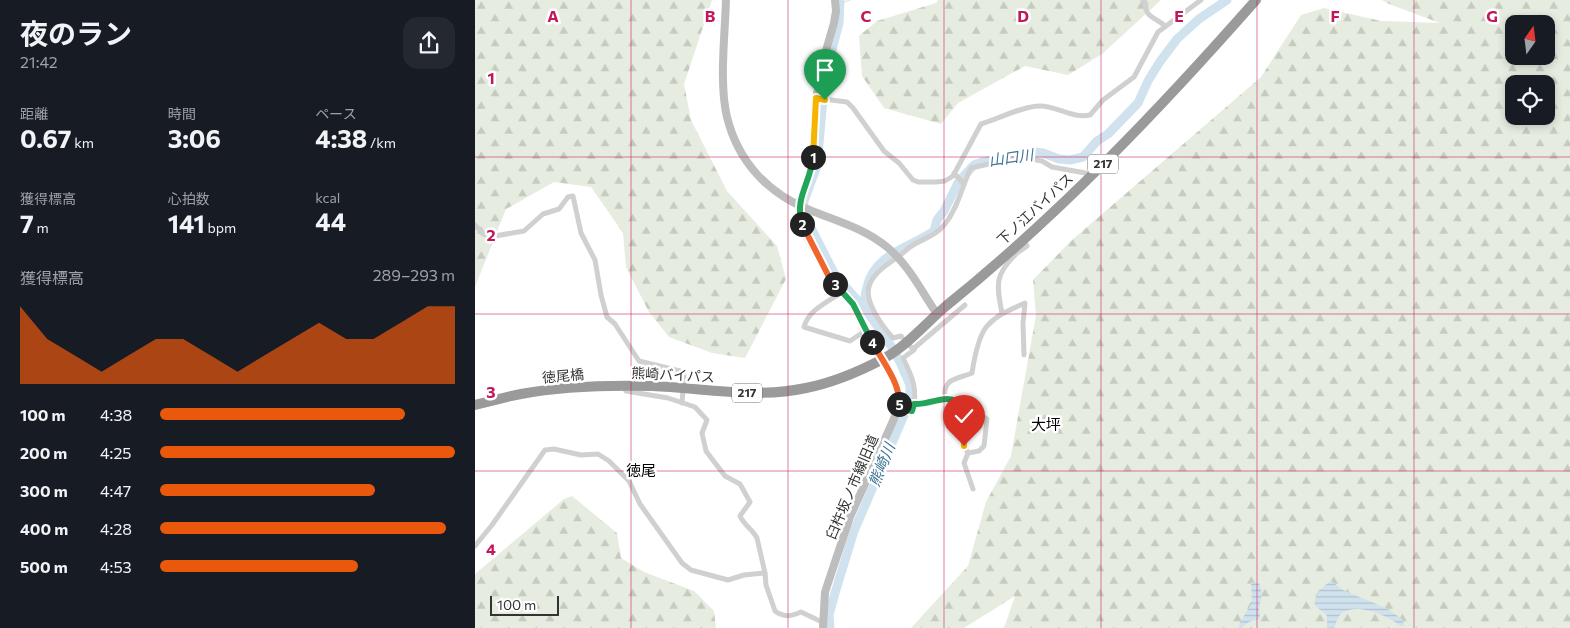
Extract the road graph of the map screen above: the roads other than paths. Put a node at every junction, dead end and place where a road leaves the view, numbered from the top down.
1 (726, 0) edge
2 (1143, 0) edge
3 (1201, 0) edge
4 (1256, 0) edge
5 (837, 1) edge
6 (1165, 26) junction
7 (820, 99) junction
8 (955, 174) junction
9 (1093, 175) junction
10 (964, 184) junction
11 (475, 225) edge
12 (1022, 239) junction
13 (896, 257) junction
14 (842, 292) junction
15 (965, 305) dead end
16 (943, 313) junction
17 (1002, 313) junction
18 (865, 331) junction
19 (907, 345) junction
20 (1024, 355) dead end
21 (886, 357) junction
22 (606, 386) joint
23 (624, 386) junction
24 (945, 398) junction
25 (682, 401) junction
26 (914, 404) junction
27 (961, 404) junction
28 (475, 405) edge
29 (899, 408) junction
30 (968, 453) junction
31 (973, 489) dead end
32 (475, 546) edge
33 (765, 573) junction
34 (822, 625) edge

1 - 13 main road
2 - 6 street
3 - 6 street
4 - 9 highway, 下ノ江バイパス / 217
5 - 7 main road, 臼杵坂ノ市線旧道
6 - 8 street
7 - 8 street
7 - 14 main road, 臼杵坂ノ市線旧道
8 - 10 street
9 - 10 street
9 - 12 highway, 下ノ江バイパス / 217
10 - 13 street
11 - 25 street
12 - 16 highway, 下ノ江バイパス / 217
12 - 17 street
13 - 16 main road
13 - 19 street
14 - 18 main road, 臼杵坂ノ市線旧道
14 - 18 street
15 - 16 street
16 - 19 highway, 下ノ江バイパス / 217
17 - 20 street
17 - 24 street
18 - 21 main road, 臼杵坂ノ市線旧道
19 - 21 highway, 下ノ江バイパス / 217
19 - 26 street
21 - 23 highway, 熊崎バイパス / 217
21 - 29 main road, 臼杵坂ノ市線旧道
22 - 23 highway, 熊崎バイパス / 217
22 - 28 highway, 徳尾橋 / 217
23 - 25 street
24 - 26 street
24 - 27 street
25 - 33 street
26 - 29 street
27 - 30 street
27 - 30 street
29 - 34 main road, 臼杵坂ノ市線旧道
30 - 31 street
32 - 33 street
33 - 34 street

